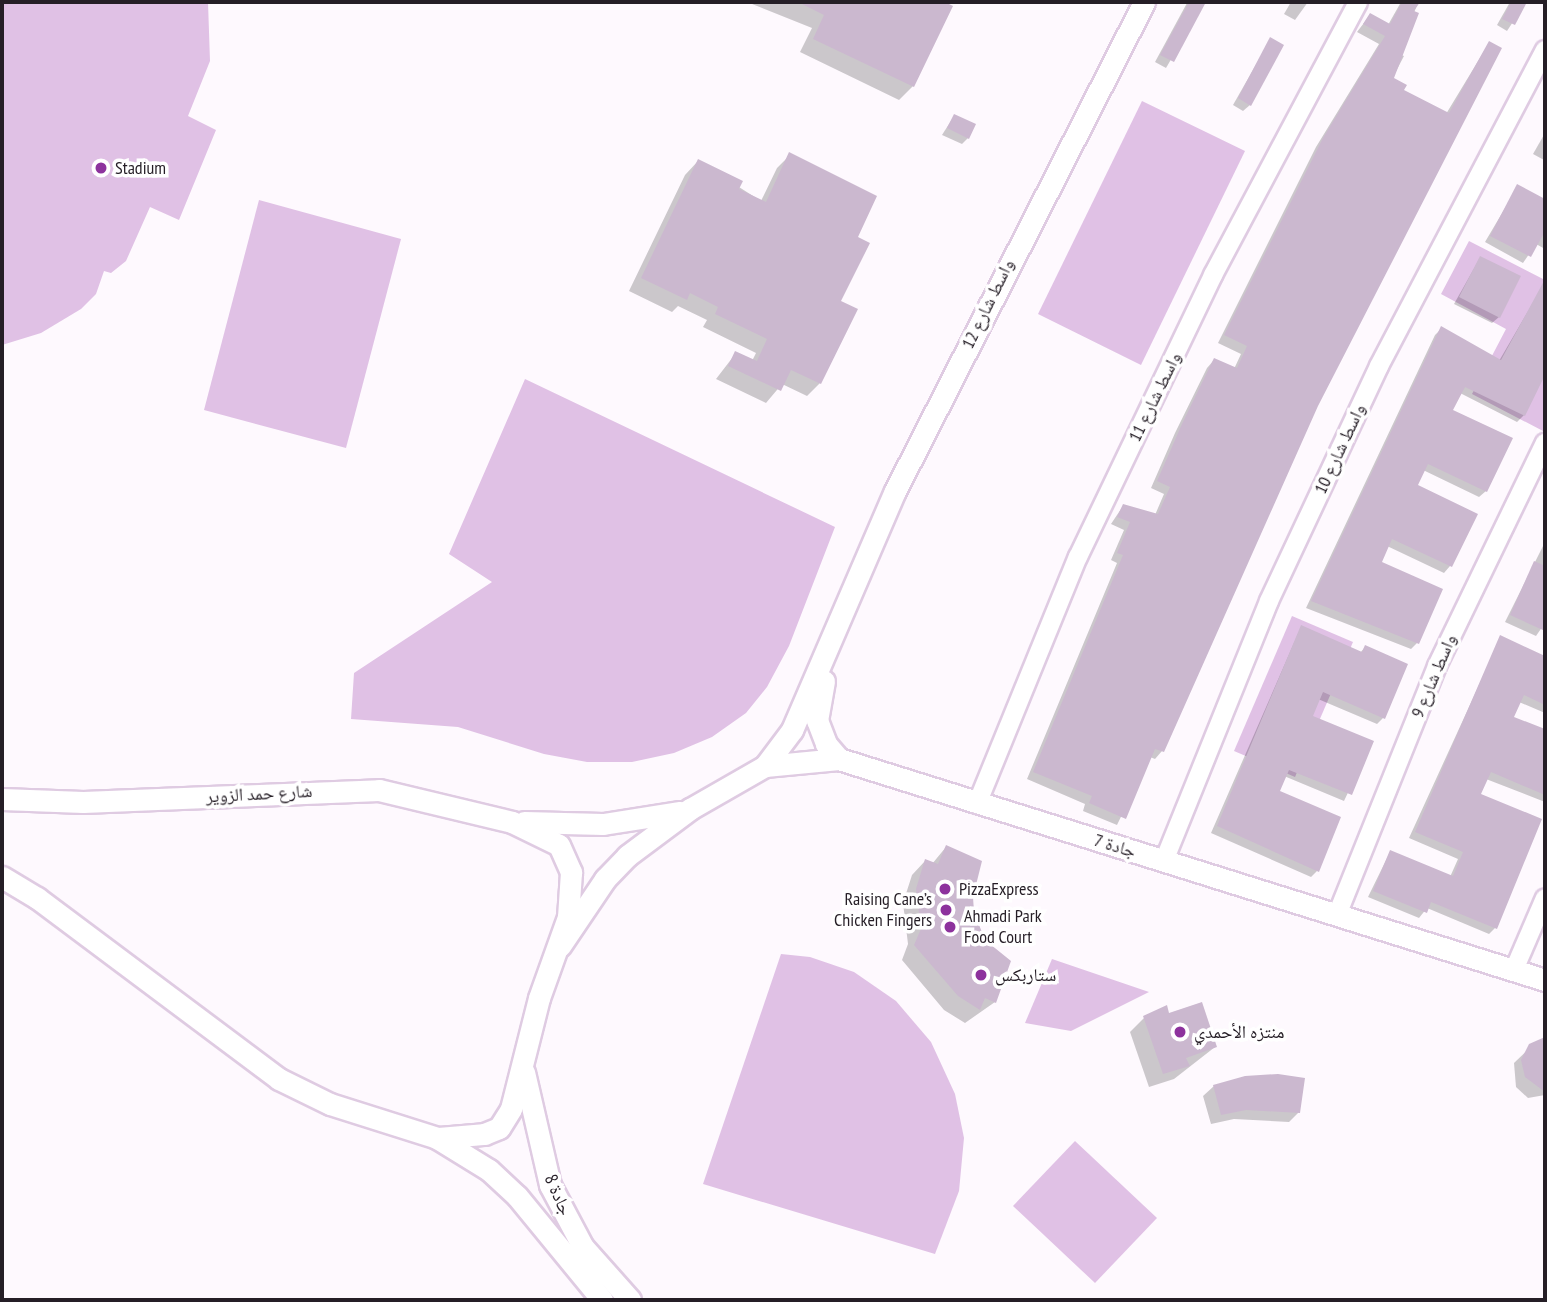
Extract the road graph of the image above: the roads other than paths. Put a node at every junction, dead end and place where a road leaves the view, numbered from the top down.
1 (1144, 2) edge
2 (1358, 2) edge
3 (1545, 50) edge
4 (1545, 443) edge
5 (844, 611) junction
6 (839, 759) junction
7 (765, 766) junction
8 (2, 799) edge
9 (977, 804) junction
10 (690, 809) junction
11 (512, 822) junction
12 (1164, 861) junction
13 (2, 877) edge
14 (1545, 898) edge
15 (1337, 915) junction
16 (560, 946) junction
17 (1514, 970) junction
18 (1545, 981) edge
19 (523, 1072) junction
20 (437, 1138) junction
21 (602, 1300) edge
22 (629, 1300) edge

1 - 5 main road, واسط شارع 12
2 - 9 street, واسط شارع 11
3 - 12 street, واسط شارع 10
4 - 15 street, واسط شارع 9
5 - 6 main road, واسط شارع 12
5 - 7 main road, واسط شارع 12
6 - 7 main road, جادة 7
6 - 9 main road, جادة 7
7 - 10 main road, جادة 7
8 - 11 main road, شارع حمد الزوير
9 - 12 main road, جادة 7
10 - 11 main road, جادة 7
10 - 16 main road, جادة 7
11 - 16 main road
12 - 15 main road, جادة 7
13 - 20 main road
14 - 17 street
15 - 17 main road, جادة 7
16 - 19 main road
17 - 18 main road, جادة 7
19 - 20 main road
19 - 22 main road, جادة 8
20 - 21 main road, جادة 8

